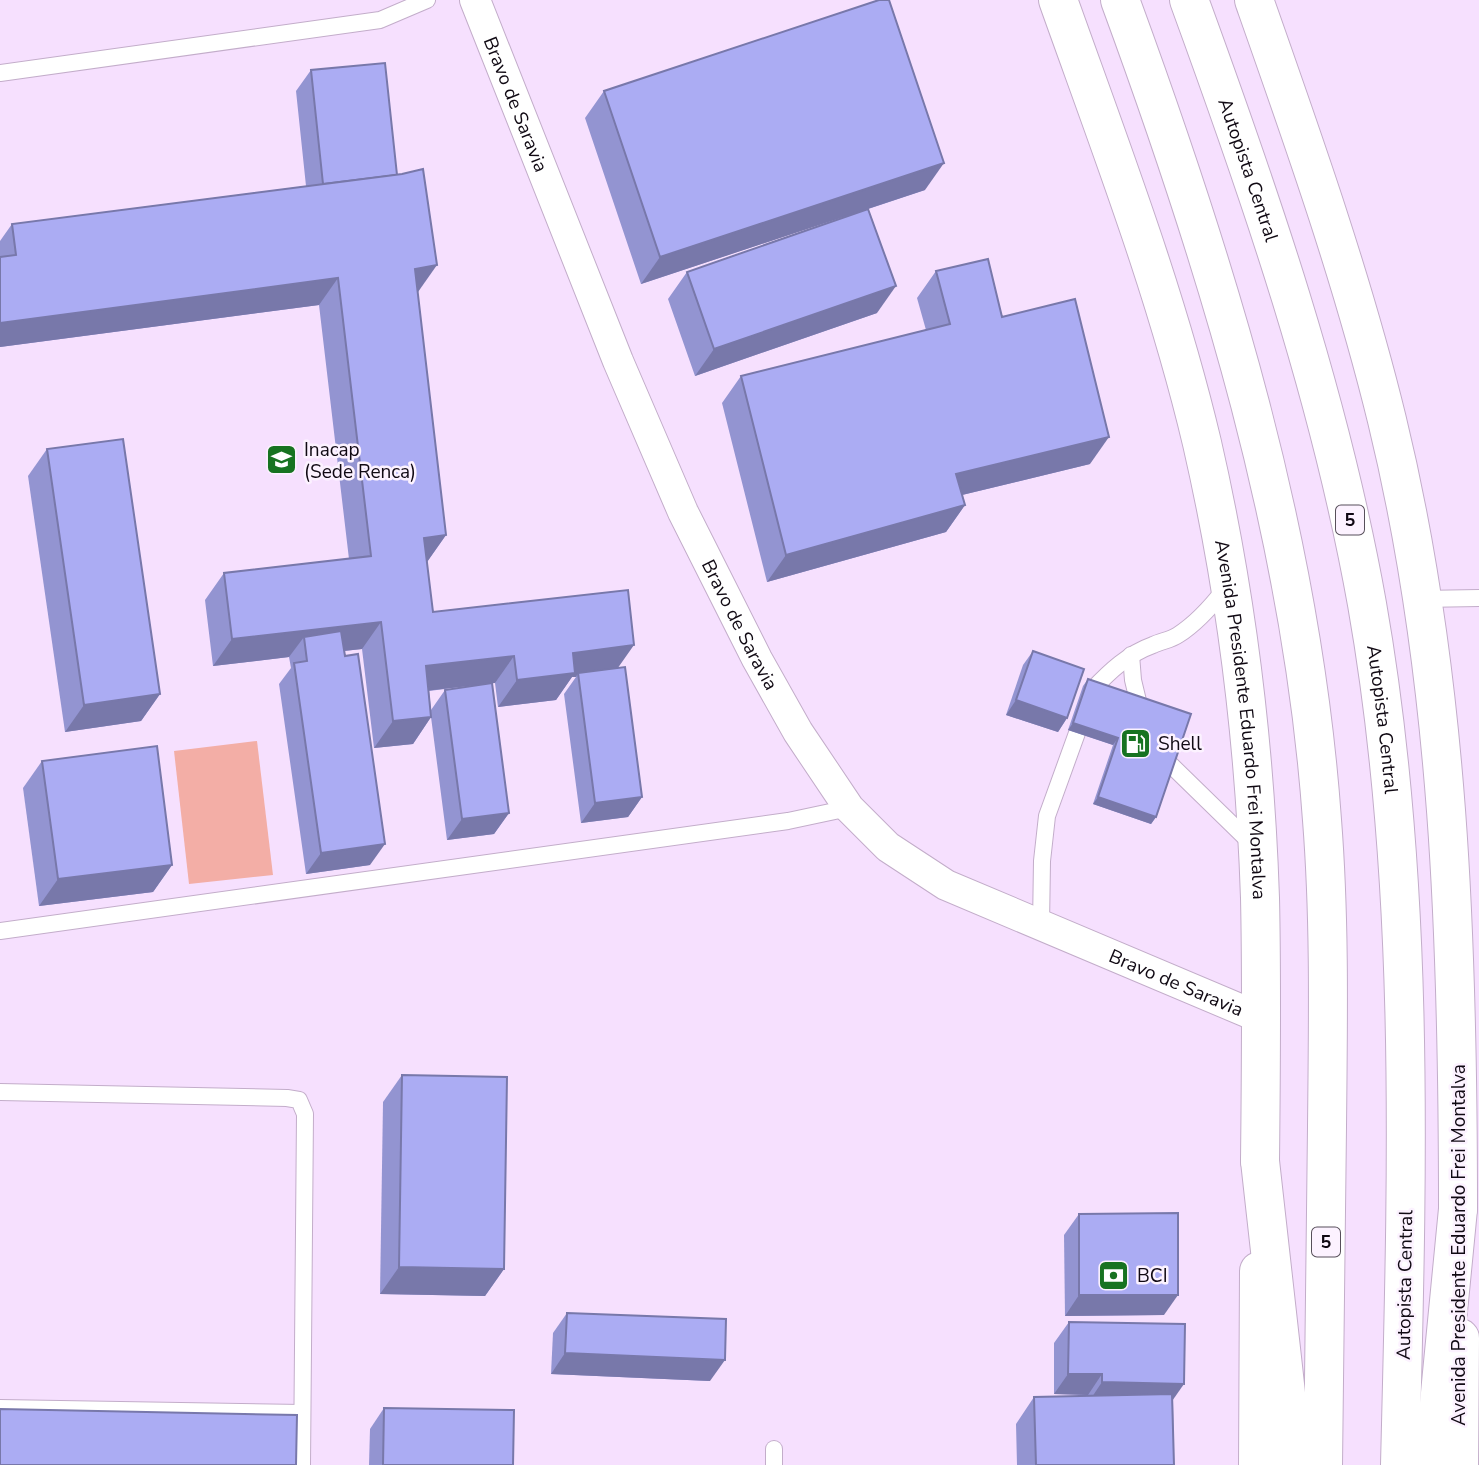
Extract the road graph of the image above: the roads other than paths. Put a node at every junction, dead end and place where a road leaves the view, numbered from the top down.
1 (427, 0) edge
2 (475, 0) edge
3 (1058, 0) edge
4 (1120, 0) edge
5 (1189, 0) edge
6 (1254, 0) edge
7 (0, 73) edge
8 (1228, 584) junction
9 (1479, 598) edge
10 (1421, 599) junction
11 (1131, 655) junction
12 (1092, 690) edge
13 (1139, 705) edge
14 (1077, 733) edge
15 (1171, 765) edge
16 (849, 808) junction
17 (1257, 849) junction
18 (1041, 925) junction
19 (0, 931) edge
20 (1261, 1018) junction
21 (0, 1092) edge
22 (1260, 1161) junction
23 (1458, 1209) junction
24 (0, 1408) edge
25 (302, 1413) junction
26 (302, 1465) edge
27 (1258, 1465) edge
28 (1294, 1465) edge
29 (1323, 1465) edge
30 (1400, 1465) edge
31 (1433, 1465) edge
32 (1459, 1465) edge

1 - 7 lane
2 - 16 street, Bravo de Saravia
3 - 8 main road, Avenida Presidente Eduardo Frei Montalva
4 - 29 main road, 5
5 - 30 main road, Autopista Central / 5
6 - 10 main road, Avenida Presidente Eduardo Frei Montalva
8 - 11 lane
8 - 17 main road, Avenida Presidente Eduardo Frei Montalva
9 - 10 lane
10 - 23 main road, Avenida Presidente Eduardo Frei Montalva
11 - 12 lane
11 - 13 lane
14 - 18 lane
15 - 17 lane
16 - 18 street, Bravo de Saravia
16 - 19 lane
17 - 20 main road, Avenida Presidente Eduardo Frei Montalva
18 - 20 street, Bravo de Saravia
20 - 22 main road, Avenida Presidente Eduardo Frei Montalva
21 - 25 lane
22 - 27 main road, Avenida Presidente Eduardo Frei Montalva
22 - 28 main road
23 - 31 main road
23 - 32 main road, Avenida Presidente Eduardo Frei Montalva
24 - 25 lane
25 - 26 lane

